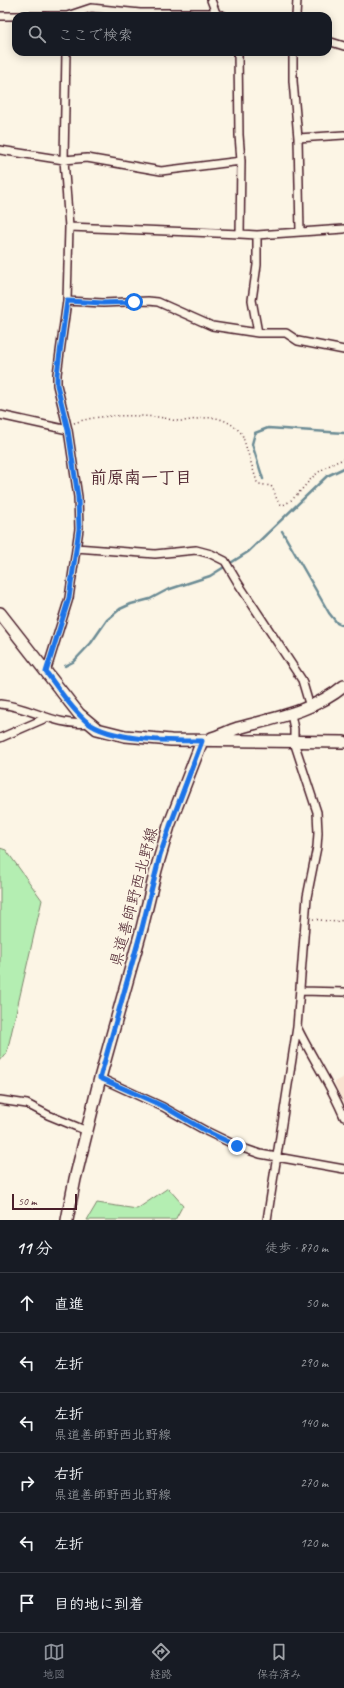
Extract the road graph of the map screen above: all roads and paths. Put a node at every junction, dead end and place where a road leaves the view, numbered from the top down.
1 (210, 0) edge
2 (297, 0) edge
3 (79, 12) edge
4 (130, 12) edge
5 (216, 12) edge
6 (296, 12) edge
7 (0, 16) edge
8 (12, 16) edge
9 (332, 42) edge
10 (344, 46) edge
11 (66, 56) edge
12 (238, 56) edge
13 (293, 56) edge
14 (344, 135) edge
15 (298, 138) junction
16 (0, 150) edge
17 (64, 160) junction
18 (242, 161) junction
19 (69, 227) junction
20 (344, 229) edge
21 (300, 232) junction
22 (240, 234) junction
23 (257, 235) junction
24 (67, 301) junction
25 (258, 333) junction
26 (344, 350) edge
27 (0, 415) edge
28 (67, 428) junction
29 (344, 459) edge
30 (76, 548) junction
31 (0, 613) edge
32 (47, 674) junction
33 (344, 686) edge
34 (0, 704) edge
35 (310, 707) junction
36 (291, 714) junction
37 (46, 718) junction
38 (88, 723) junction
39 (0, 738) edge
40 (202, 741) junction
41 (294, 742) junction
42 (344, 742) edge
43 (305, 918) junction
44 (344, 920) edge
45 (301, 991) junction
46 (344, 992) edge
47 (297, 1027) junction
48 (100, 1078) junction
49 (0, 1100) edge
50 (344, 1117) edge
51 (87, 1131) junction
52 (277, 1157) junction
53 (344, 1169) edge
54 (67, 1220) edge
55 (267, 1220) edge

1 - 5 street
2 - 6 street
3 - 4 street
7 - 8 street
9 - 10 street
11 - 17 street
12 - 18 street
13 - 15 street
14 - 15 street
15 - 21 street
16 - 17 street
17 - 18 street
17 - 19 street
18 - 22 street
19 - 22 street
19 - 24 street
20 - 21 street
21 - 23 street
22 - 23 street
23 - 25 street
24 - 25 street
24 - 28 street
25 - 26 street
27 - 28 street
28 - 29 path
28 - 30 street
30 - 32 street
30 - 35 street
31 - 32 main road
32 - 38 main road
33 - 35 main road
34 - 37 street
35 - 36 main road
36 - 40 main road
36 - 41 street
37 - 38 street
37 - 39 street
38 - 40 main road
40 - 41 main road
40 - 48 main road, 県道善師野西北野線
41 - 42 main road
41 - 43 street
43 - 44 path
43 - 45 street
45 - 46 street
45 - 47 street
47 - 50 street
47 - 52 street
48 - 51 main road, 県道善師野西北野線
48 - 52 street
49 - 51 street
51 - 54 main road, 県道善師野西北野線
52 - 53 street
52 - 55 street

